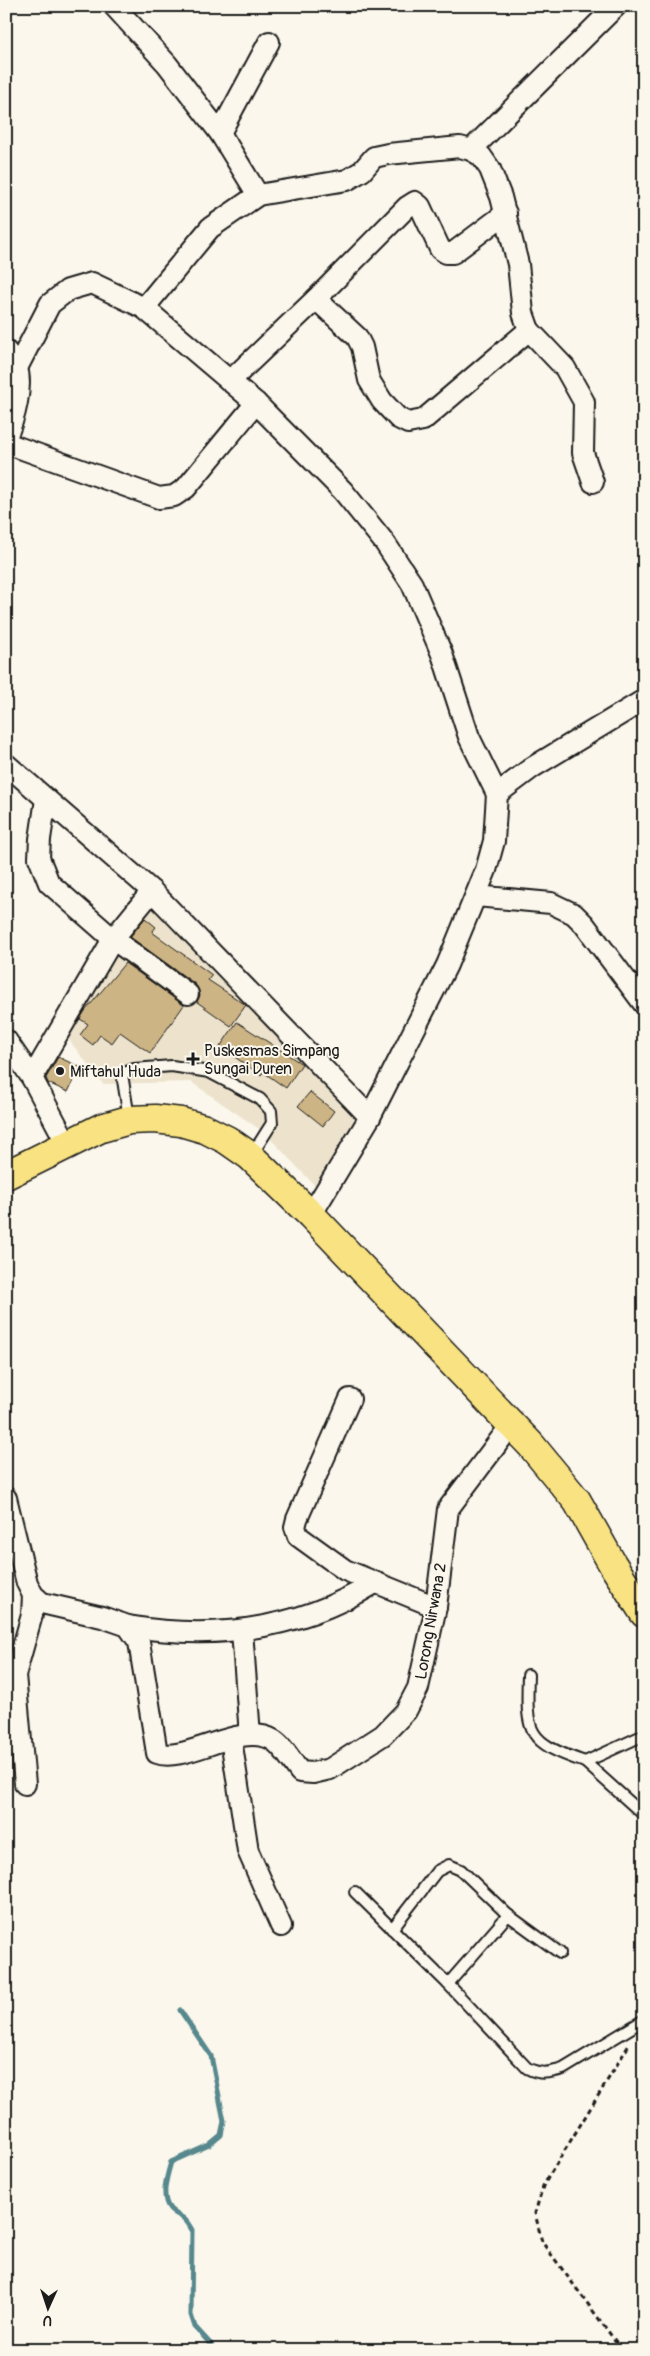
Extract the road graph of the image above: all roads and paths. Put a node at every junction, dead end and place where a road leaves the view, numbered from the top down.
1 (114, 6) edge
2 (616, 6) edge
3 (269, 42) dead end
4 (220, 133) junction
5 (471, 150) junction
6 (258, 196) junction
7 (506, 213) junction
8 (316, 299) junction
9 (144, 308) junction
10 (529, 330) junction
11 (12, 360) edge
12 (230, 381) junction
13 (256, 403) junction
14 (6, 437) edge
15 (6, 443) edge
16 (593, 482) dead end
17 (644, 700) edge
18 (6, 764) edge
19 (497, 794) junction
20 (46, 798) junction
21 (152, 891) junction
22 (476, 896) junction
23 (113, 939) junction
24 (188, 994) dead end
25 (644, 1004) edge
26 (6, 1040) edge
27 (32, 1078) junction
28 (370, 1117) junction
29 (129, 1120) junction
30 (67, 1144) junction
31 (250, 1156) junction
32 (6, 1175) edge
33 (311, 1215) junction
34 (350, 1399) dead end
35 (512, 1424) junction
36 (6, 1498) edge
37 (374, 1583) junction
38 (33, 1595) junction
39 (436, 1606) junction
40 (644, 1613) edge
41 (128, 1626) junction
42 (242, 1630) junction
43 (528, 1675) dead end
44 (644, 1735) edge
45 (241, 1737) junction
46 (585, 1762) junction
47 (25, 1784) dead end
48 (644, 1815) edge
49 (355, 1892) dead end
50 (508, 1915) junction
51 (281, 1926) dead end
52 (392, 1929) junction
53 (560, 1953) dead end
54 (448, 1984) junction
55 (644, 2020) edge
56 (633, 2038) dead end
57 (622, 2350) edge

1 - 4 street
2 - 5 street
3 - 4 street
4 - 6 street
5 - 6 street
5 - 7 street
6 - 9 street
7 - 8 street
7 - 10 street
8 - 10 street
8 - 12 street
9 - 11 street
9 - 12 street
10 - 16 street
11 - 14 street
12 - 13 street
13 - 15 street
13 - 19 street
17 - 19 street
18 - 20 street
19 - 22 street
20 - 21 street
20 - 23 street
21 - 23 street
21 - 28 street
22 - 25 street
22 - 28 street
23 - 24 street
23 - 27 street
26 - 27 street
27 - 30 street
28 - 33 street
29 - 30 highway
29 - 31 highway
29 - 31 lane
30 - 32 highway
31 - 33 highway
33 - 35 highway
34 - 37 street
35 - 39 street, Lorong Nirwana 2
35 - 40 highway
36 - 38 street
37 - 39 street
37 - 42 street
38 - 41 street
38 - 47 street
39 - 45 street, Lorong Nirwana 2
41 - 42 street
41 - 45 street
42 - 45 street
43 - 46 lane
44 - 46 lane
45 - 51 street
46 - 48 lane
49 - 52 lane
50 - 52 lane
50 - 53 lane
50 - 54 lane
52 - 54 lane
54 - 55 lane
56 - 57 path

